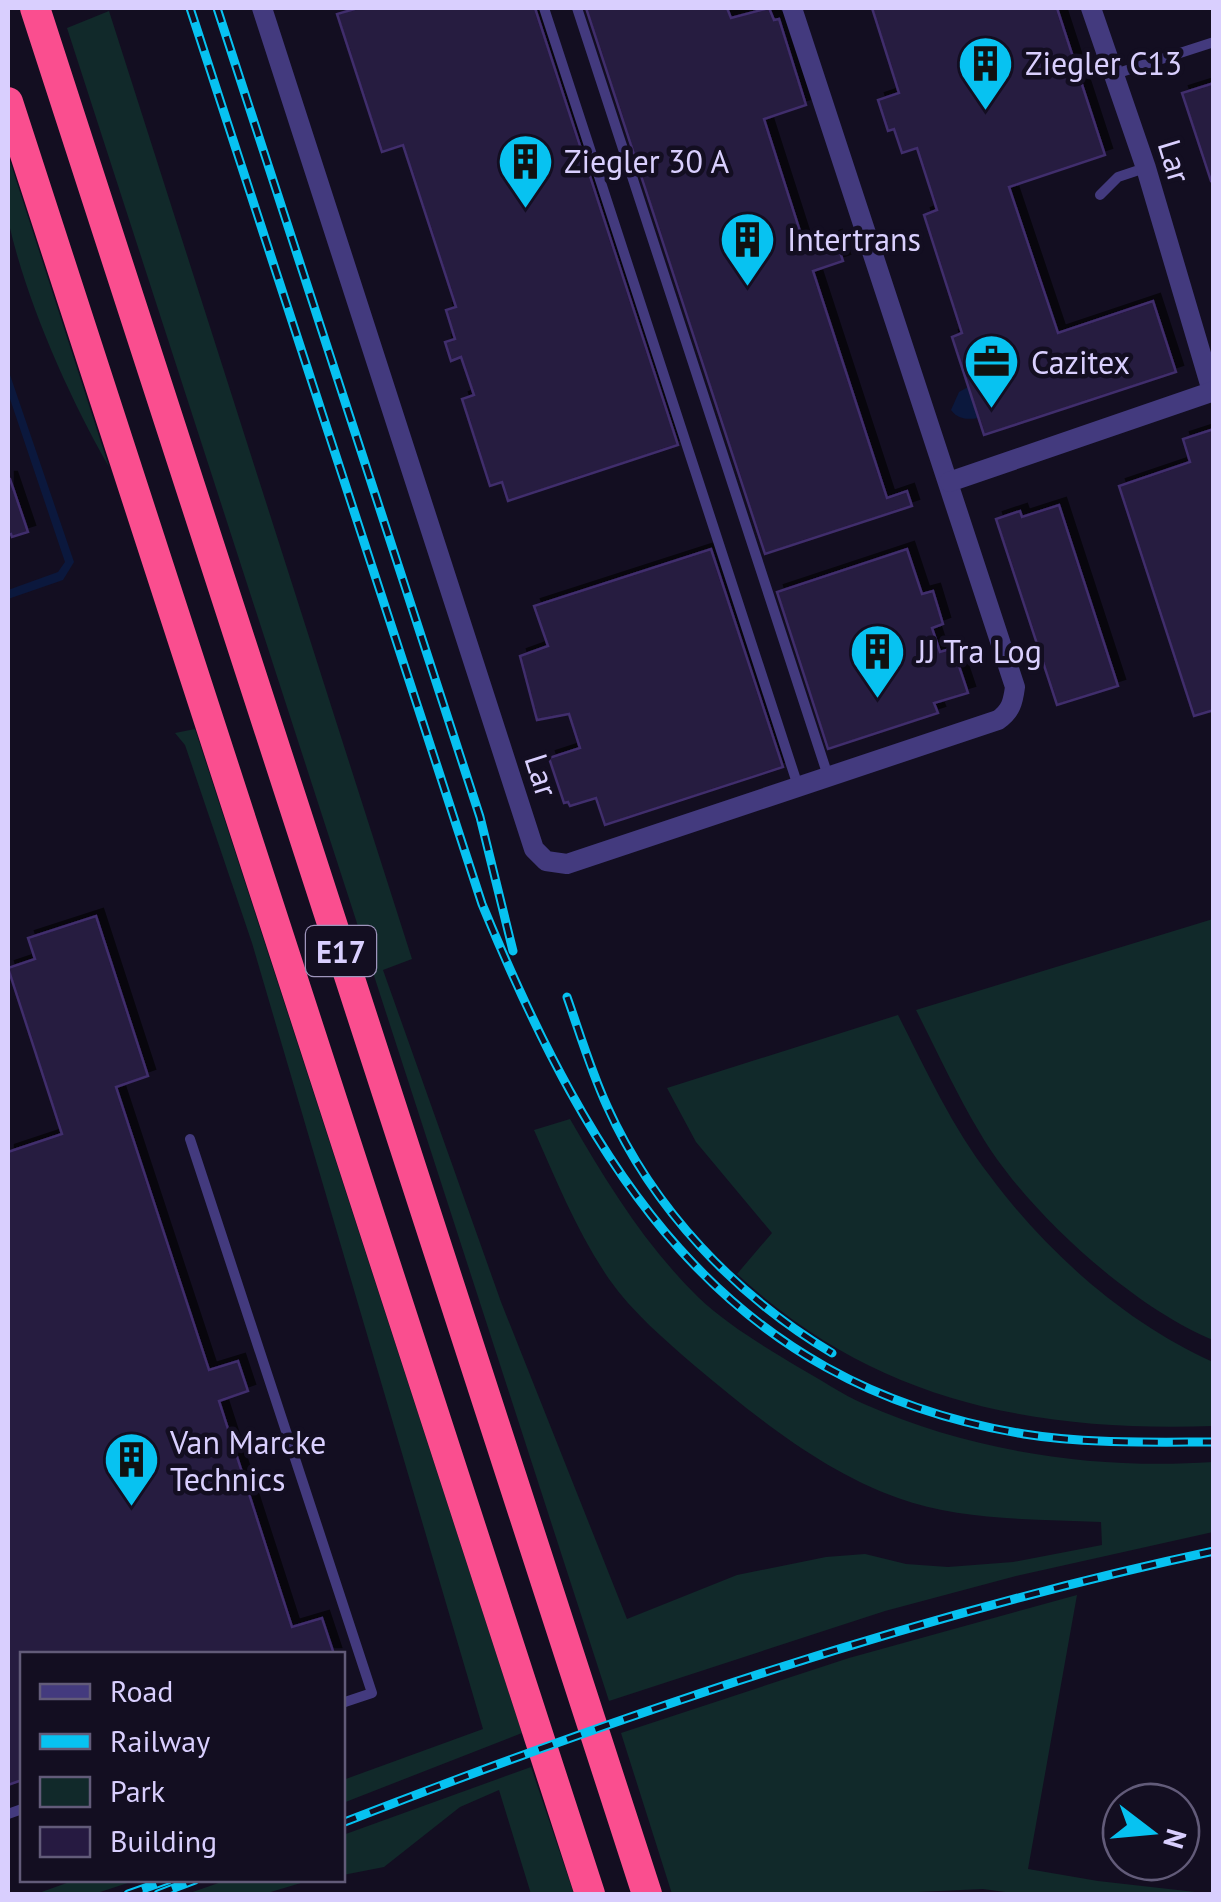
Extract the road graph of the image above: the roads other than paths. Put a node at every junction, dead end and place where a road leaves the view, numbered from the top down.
1 (35, 8) edge
2 (262, 8) edge
3 (544, 8) edge
4 (576, 8) edge
5 (792, 8) edge
6 (1091, 8) edge
7 (1214, 42) edge
8 (1115, 74) junction
9 (8, 102) edge
10 (1146, 168) junction
11 (1100, 196) dead end
12 (1213, 391) edge
13 (949, 482) junction
14 (828, 776) junction
15 (798, 786) junction
16 (190, 1139) dead end
17 (345, 1702) edge
18 (590, 1894) edge
19 (647, 1894) edge

1 - 19 highway, E17
2 - 15 street, Lar
3 - 15 lane
4 - 14 lane
5 - 13 street, Lar
6 - 8 street, Lar
7 - 8 lane
8 - 10 street, Lar
9 - 18 highway, E17
10 - 11 lane
10 - 12 street, Lar
12 - 13 street, Lar
13 - 14 street, Lar
14 - 15 street, Lar
16 - 17 lane

